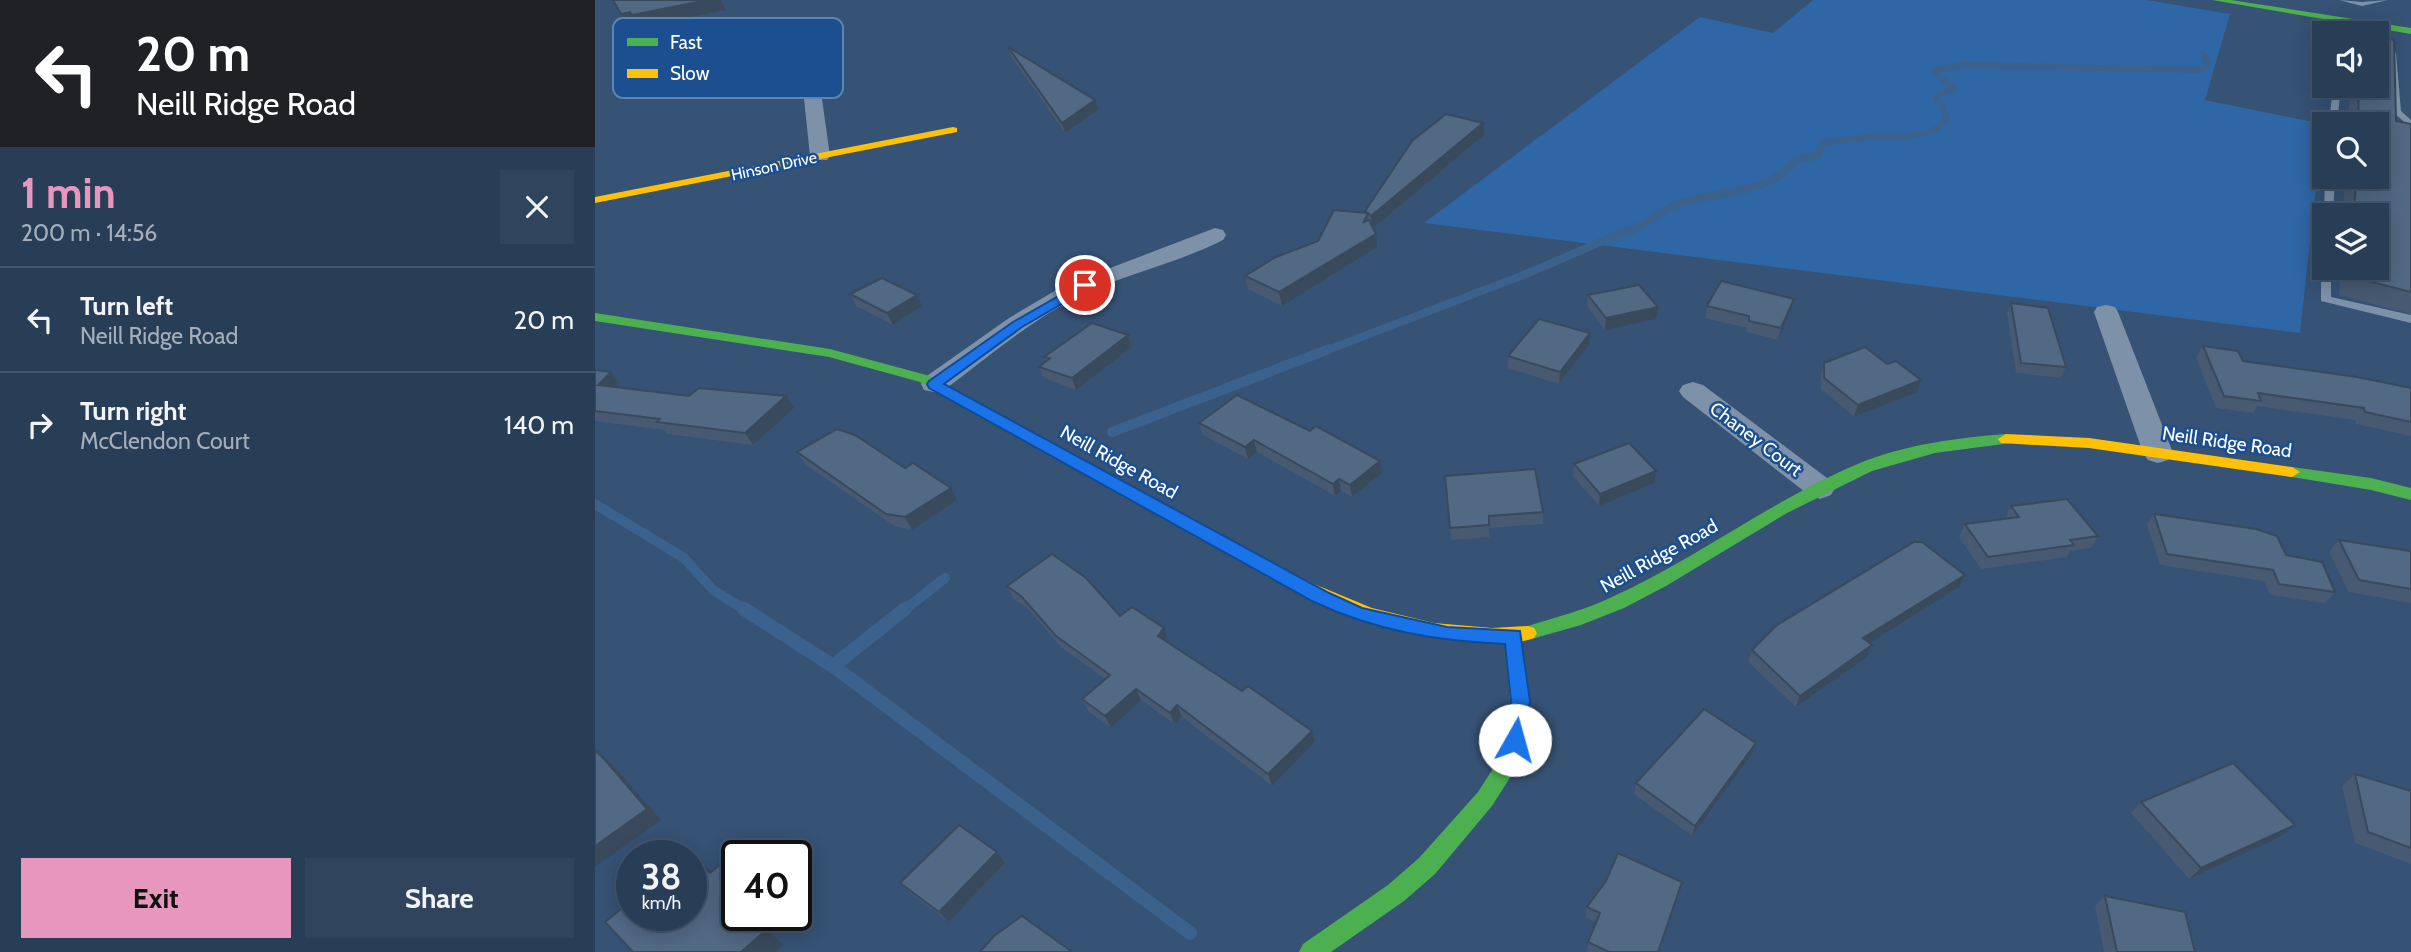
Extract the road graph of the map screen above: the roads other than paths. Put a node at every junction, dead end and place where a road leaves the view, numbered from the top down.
1 (2216, 0) edge
2 (2343, 0) edge
3 (2385, 0) edge
4 (2268, 4) edge
5 (2337, 21) edge
6 (2389, 30) edge
7 (2411, 32) edge
8 (2389, 51) edge
9 (814, 98) edge
10 (2411, 125) edge
11 (953, 130) dead end
12 (820, 156) junction
13 (595, 200) edge
14 (1215, 235) dead end
15 (2326, 280) edge
16 (2106, 312) dead end
17 (595, 317) edge
18 (2411, 320) edge
19 (934, 384) junction
20 (1693, 391) dead end
21 (2158, 453) junction
22 (1820, 488) junction
23 (2411, 494) edge
24 (1513, 636) junction
25 (1311, 952) edge

1 - 4 street
2 - 3 lane
4 - 5 street
6 - 7 street
8 - 10 lane
9 - 12 street
11 - 12 street, Hinson Drive
12 - 13 street, Hinson Drive
14 - 19 street
15 - 18 lane
16 - 21 street
17 - 19 street, Neill Ridge Road
19 - 24 street, Neill Ridge Road
20 - 22 street, Chaney Court
21 - 22 street, Neill Ridge Road
21 - 23 street, Neill Ridge Road
22 - 24 street, Neill Ridge Road
24 - 25 street

